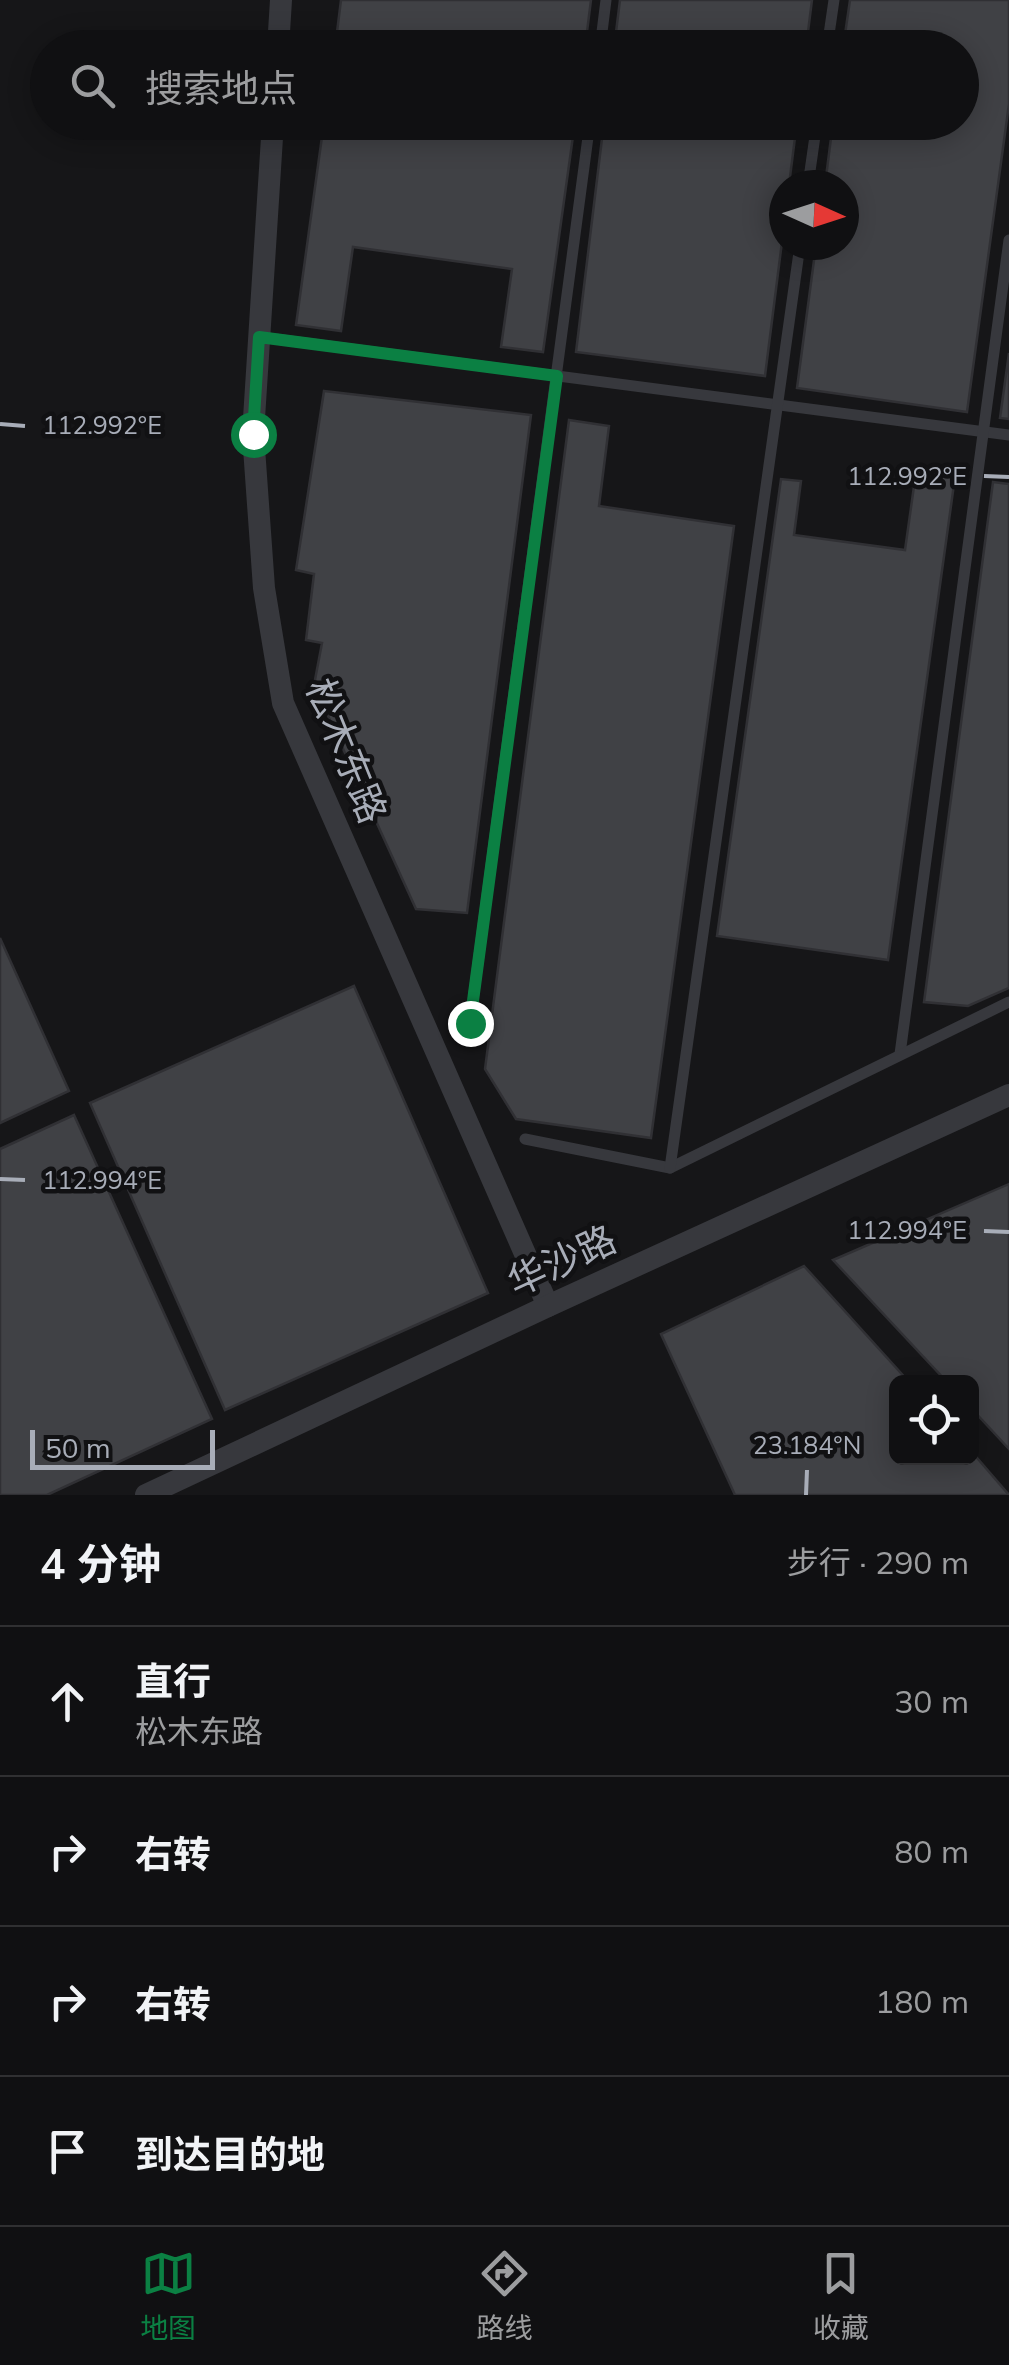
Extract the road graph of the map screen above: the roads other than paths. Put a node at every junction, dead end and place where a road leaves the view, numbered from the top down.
1 (281, 0) edge
2 (606, 0) edge
3 (834, 0) edge
4 (279, 30) edge
5 (602, 30) edge
6 (830, 30) edge
7 (272, 140) edge
8 (588, 140) edge
9 (814, 140) edge
10 (810, 170) edge
11 (1009, 240) edge
12 (798, 260) edge
13 (259, 337) junction
14 (557, 376) junction
15 (778, 405) junction
16 (983, 431) junction
17 (1009, 435) edge
18 (1009, 1002) edge
19 (470, 1023) dead end
20 (900, 1054) junction
21 (1009, 1095) edge
22 (525, 1139) dead end
23 (670, 1168) junction
24 (548, 1306) junction
25 (146, 1495) edge

1 - 4 street
2 - 5 lane
3 - 6 lane
7 - 13 street, 松木东路
8 - 14 lane
9 - 10 lane
11 - 16 lane
12 - 15 lane
13 - 14 lane
13 - 24 street, 松木东路
14 - 15 lane
14 - 19 lane
15 - 16 lane
15 - 23 lane
16 - 17 lane
16 - 20 lane
18 - 20 lane
20 - 23 lane
21 - 24 street, 华沙路
22 - 23 lane
24 - 25 street, 华沙路

